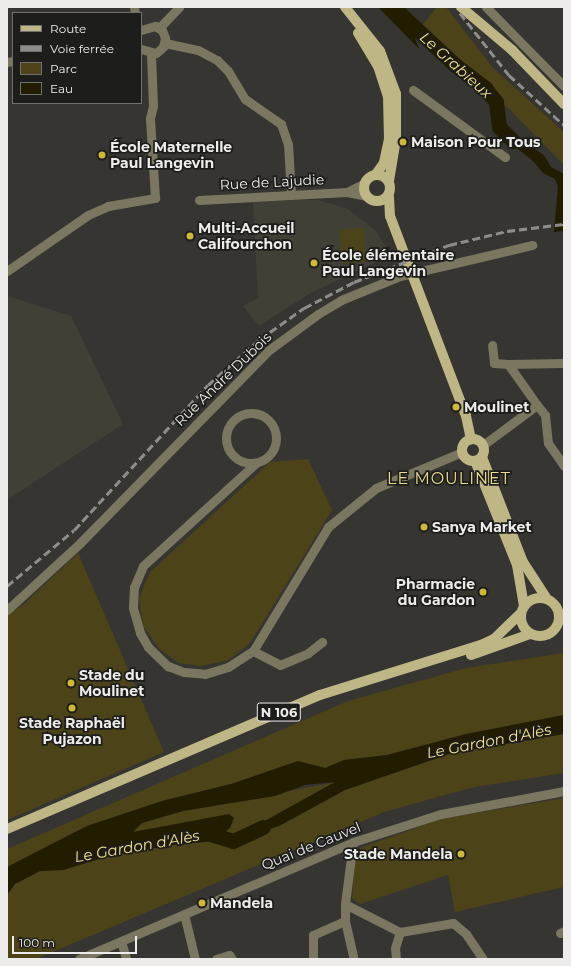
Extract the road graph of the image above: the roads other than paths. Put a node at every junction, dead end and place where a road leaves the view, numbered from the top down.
1 (179, 7) edge
2 (336, 7) edge
3 (345, 7) edge
4 (461, 7) edge
5 (486, 7) edge
6 (142, 28) edge
7 (159, 28) junction
8 (165, 42) junction
9 (142, 50) edge
10 (151, 54) junction
11 (564, 86) edge
12 (413, 90) dead end
13 (564, 104) edge
14 (505, 157) dead end
15 (376, 174) junction
16 (389, 181) junction
17 (365, 183) junction
18 (347, 192) junction
19 (291, 195) junction
20 (366, 196) junction
21 (389, 196) junction
22 (199, 200) dead end
23 (378, 202) junction
24 (390, 216) junction
25 (532, 245) dead end
26 (7, 271) edge
27 (412, 272) junction
28 (492, 344) dead end
29 (564, 363) edge
30 (508, 364) junction
31 (537, 405) junction
32 (471, 439) junction
33 (483, 445) junction
34 (462, 452) junction
35 (479, 459) junction
36 (256, 463) junction
37 (564, 466) edge
38 (555, 605) edge
39 (523, 609) junction
40 (7, 610) edge
41 (560, 629) edge
42 (530, 634) junction
43 (322, 642) dead end
44 (253, 651) junction
45 (432, 661) junction
46 (564, 792) edge
47 (7, 829) edge
48 (353, 842) junction
49 (345, 904) junction
50 (184, 914) junction
51 (345, 921) junction
52 (400, 932) junction
53 (121, 941) junction
54 (79, 959) edge
55 (126, 959) edge
56 (195, 959) edge
57 (216, 959) edge
58 (232, 959) edge
59 (313, 959) edge
60 (354, 959) edge
61 (396, 959) edge
62 (483, 959) edge

1 - 7 street
2 - 15 main road
3 - 16 main road
4 - 13 main road
5 - 11 street
6 - 7 street
7 - 8 street
8 - 10 street
8 - 19 street
9 - 10 street
10 - 26 street
12 - 14 street
15 - 16 main road
15 - 17 main road
16 - 21 main road
17 - 18 street, Rue de Lajudie
17 - 20 main road
18 - 19 street, Rue de Lajudie
18 - 20 street, Rue de Lajudie
19 - 22 street, Rue de Lajudie
20 - 23 main road
21 - 23 main road
21 - 24 main road
23 - 24 main road
24 - 27 main road
25 - 27 street, Rue André Dubois
27 - 32 main road
27 - 40 street, Rue André Dubois
28 - 30 street
29 - 30 street
30 - 31 street
31 - 33 street
31 - 37 street
32 - 33 main road
32 - 34 main road
33 - 35 main road
34 - 35 main road
34 - 44 street
35 - 38 main road
35 - 39 main road
36 - 36 street
36 - 44 street
38 - 39 main road
38 - 41 main road
39 - 42 main road
39 - 45 main road, N 106
41 - 42 main road
42 - 45 main road, N 106
43 - 44 street
45 - 47 main road, N 106
46 - 48 street, Quai de Cauvel
48 - 49 street
48 - 50 street, Quai de Cauvel
49 - 51 street
49 - 52 street
50 - 53 street, Quai de Cauvel
50 - 56 street
51 - 59 street
51 - 60 street
52 - 61 street
52 - 62 street
53 - 54 street, Quai de Cauvel
53 - 55 street
57 - 58 street

